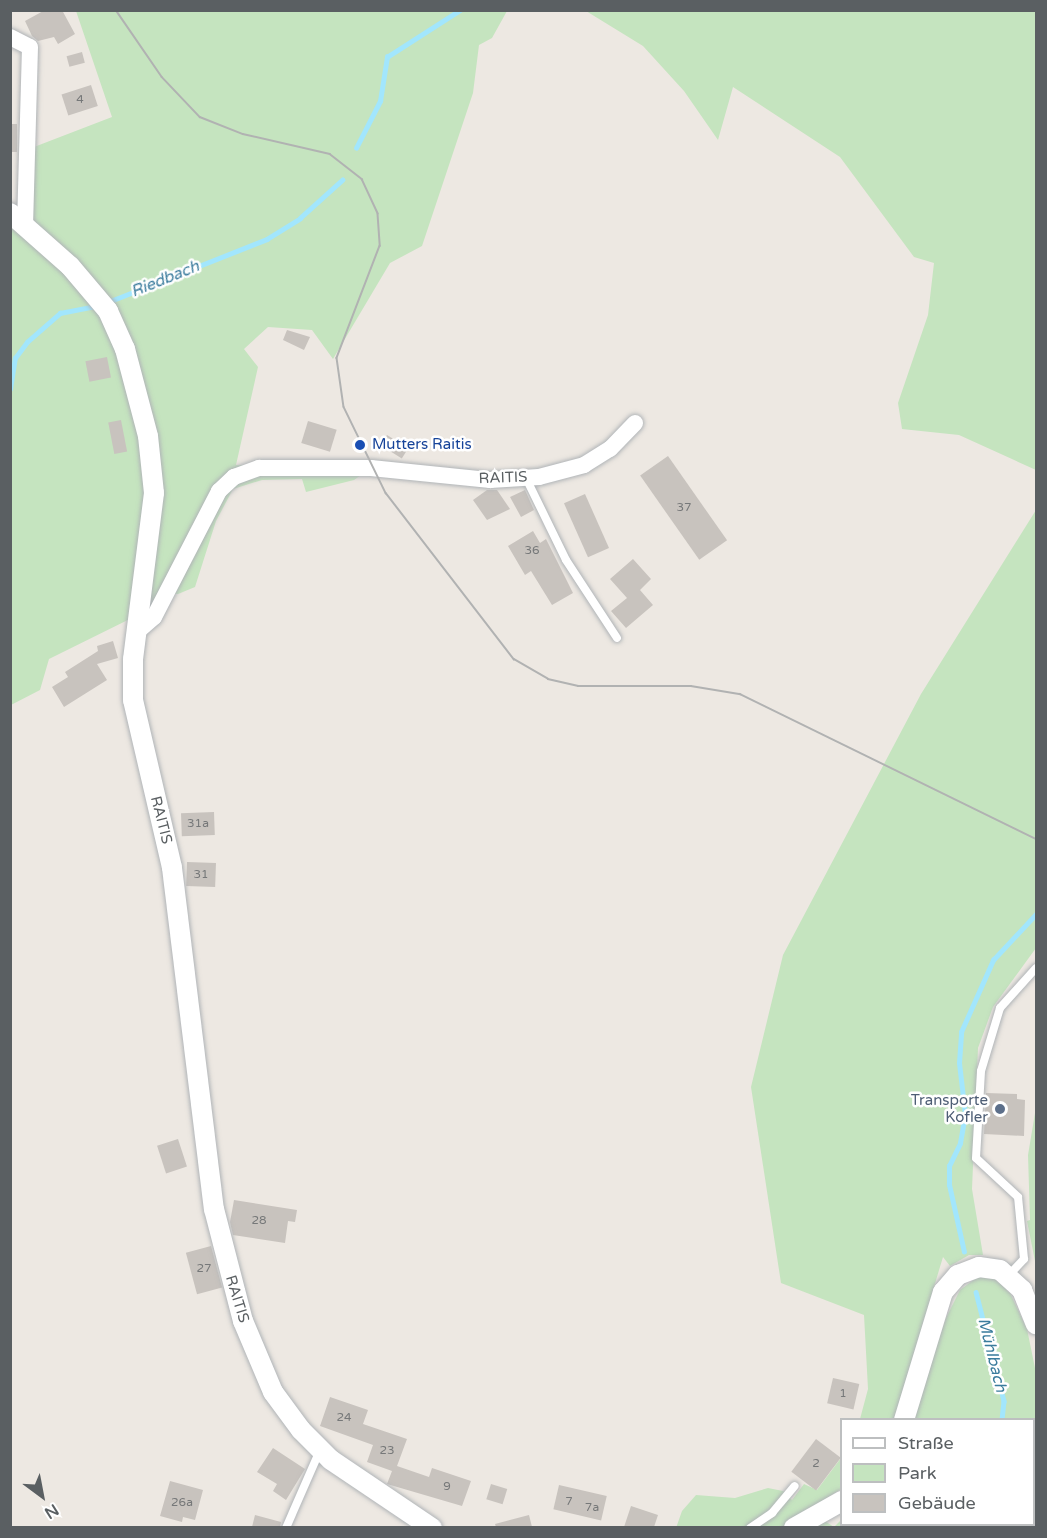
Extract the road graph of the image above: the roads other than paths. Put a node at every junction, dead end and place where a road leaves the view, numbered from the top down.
1 (10, 38) edge
2 (18, 220) edge
3 (635, 423) dead end
4 (526, 478) junction
5 (138, 631) junction
6 (617, 638) dead end
7 (1036, 968) edge
8 (1009, 1275) junction
9 (1036, 1324) edge
10 (904, 1418) edge
11 (320, 1450) junction
12 (795, 1486) dead end
13 (840, 1502) edge
14 (286, 1527) edge
15 (432, 1527) edge
16 (750, 1527) edge
17 (794, 1527) edge

1 - 2 street
2 - 5 street
3 - 4 street, RAITIS
4 - 5 street, RAITIS
4 - 6 lane
5 - 11 street, RAITIS
7 - 8 lane
8 - 9 street
8 - 10 street
11 - 14 lane
11 - 15 street, RAITIS
12 - 16 lane
13 - 17 street

